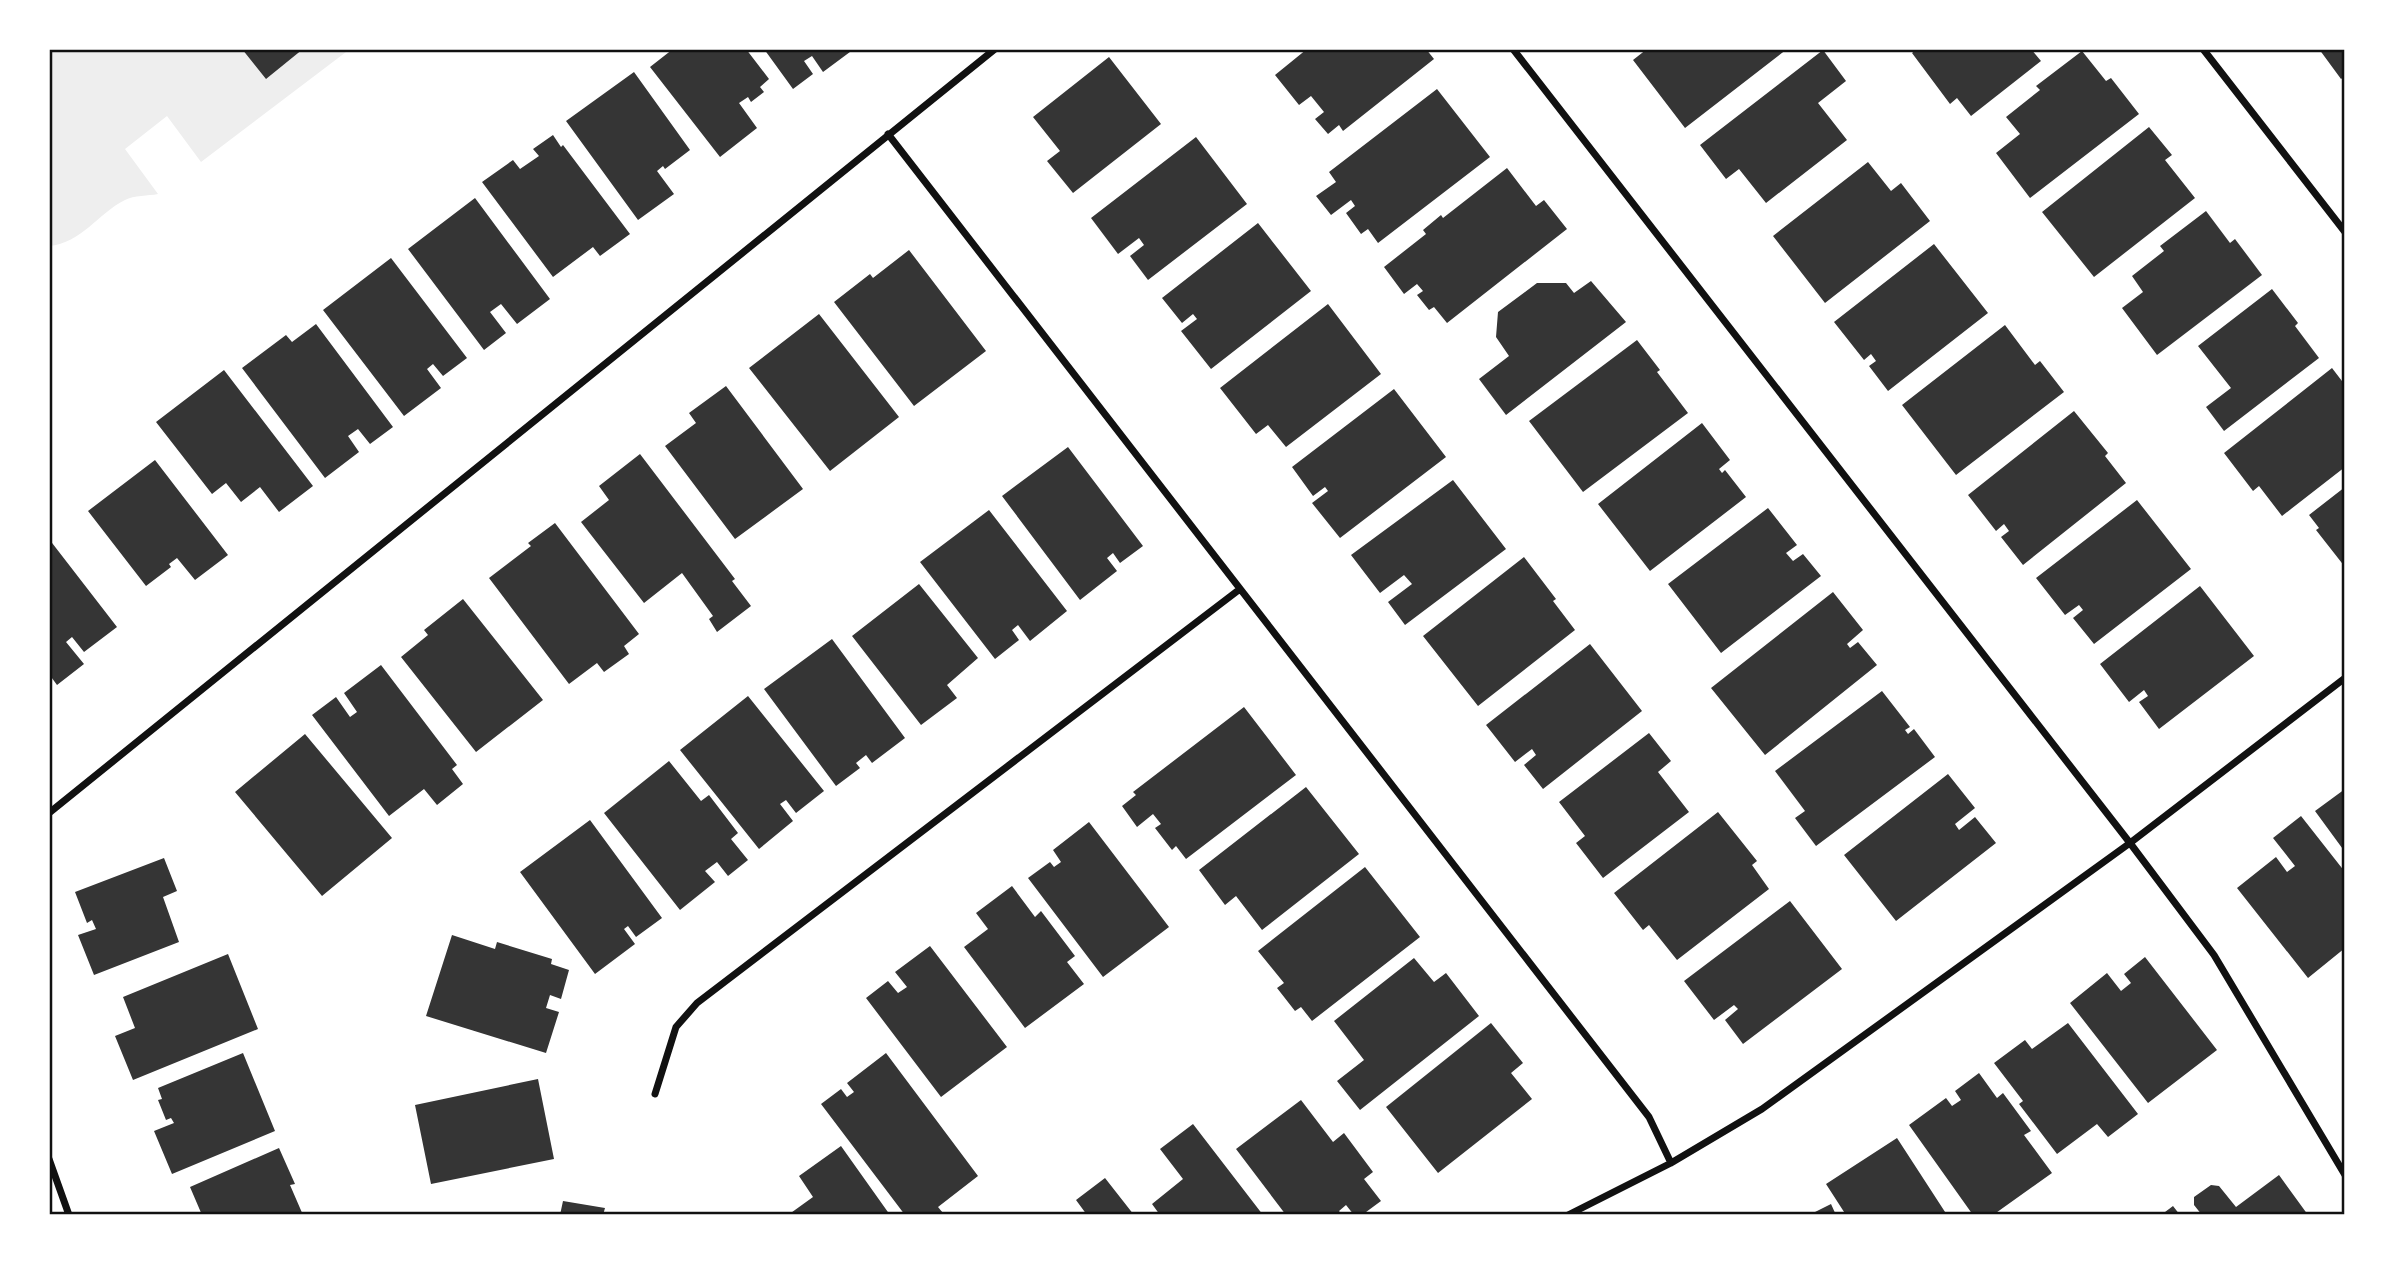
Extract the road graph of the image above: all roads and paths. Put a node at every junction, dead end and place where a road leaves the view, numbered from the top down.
1 (995, 49) edge
2 (1513, 49) edge
3 (2203, 49) edge
4 (888, 134) junction
5 (2345, 232) edge
6 (1240, 589) junction
7 (2345, 678) edge
8 (49, 813) edge
9 (2130, 843) junction
10 (655, 1094) dead end
11 (49, 1159) edge
12 (1671, 1163) junction
13 (2345, 1175) edge
14 (69, 1215) edge
15 (1568, 1215) edge

1 - 4 street
2 - 9 street
3 - 5 street
4 - 6 street
4 - 8 street
6 - 10 street
6 - 12 street
7 - 9 street
9 - 12 street
9 - 13 street
11 - 14 street
12 - 15 street

